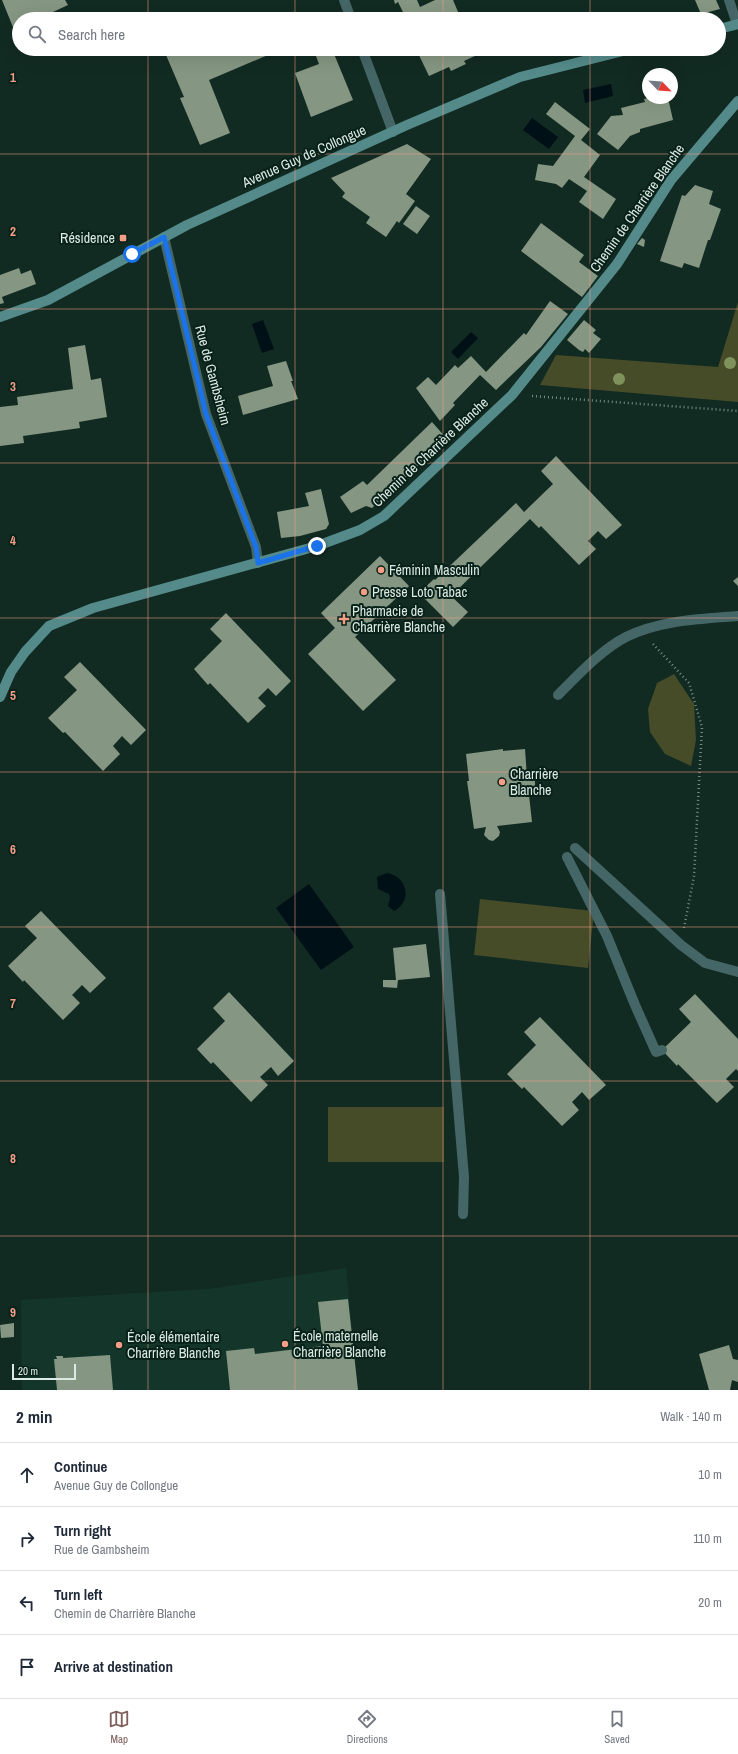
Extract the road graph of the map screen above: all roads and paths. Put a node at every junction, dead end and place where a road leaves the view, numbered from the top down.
1 (344, 0) edge
2 (730, 0) edge
3 (348, 12) edge
4 (738, 24) edge
5 (726, 27) edge
6 (365, 56) edge
7 (603, 56) edge
8 (738, 101) edge
9 (393, 132) junction
10 (164, 237) junction
11 (0, 317) edge
12 (512, 395) junction
13 (738, 411) edge
14 (258, 563) junction
15 (738, 616) edge
16 (641, 632) junction
17 (558, 695) dead end
18 (0, 698) edge
19 (575, 848) dead end
20 (567, 857) dead end
21 (440, 894) dead end
22 (681, 945) junction
23 (738, 972) edge
24 (662, 1050) dead end
25 (463, 1214) dead end

1 - 3 street
2 - 4 street
4 - 5 street
6 - 9 street
7 - 9 street, Avenue Guy de Collongue
8 - 12 street, Chemin de Charrière Blanche
9 - 10 street, Avenue Guy de Collongue
10 - 11 street, Avenue Guy de Collongue
10 - 14 street, Rue de Gambsheim
12 - 13 path
12 - 14 street, Chemin de Charrière Blanche
14 - 18 street, Chemin de Charrière Blanche
15 - 16 street
16 - 17 street
16 - 22 path
19 - 22 street
20 - 24 street
21 - 25 street
22 - 23 street

